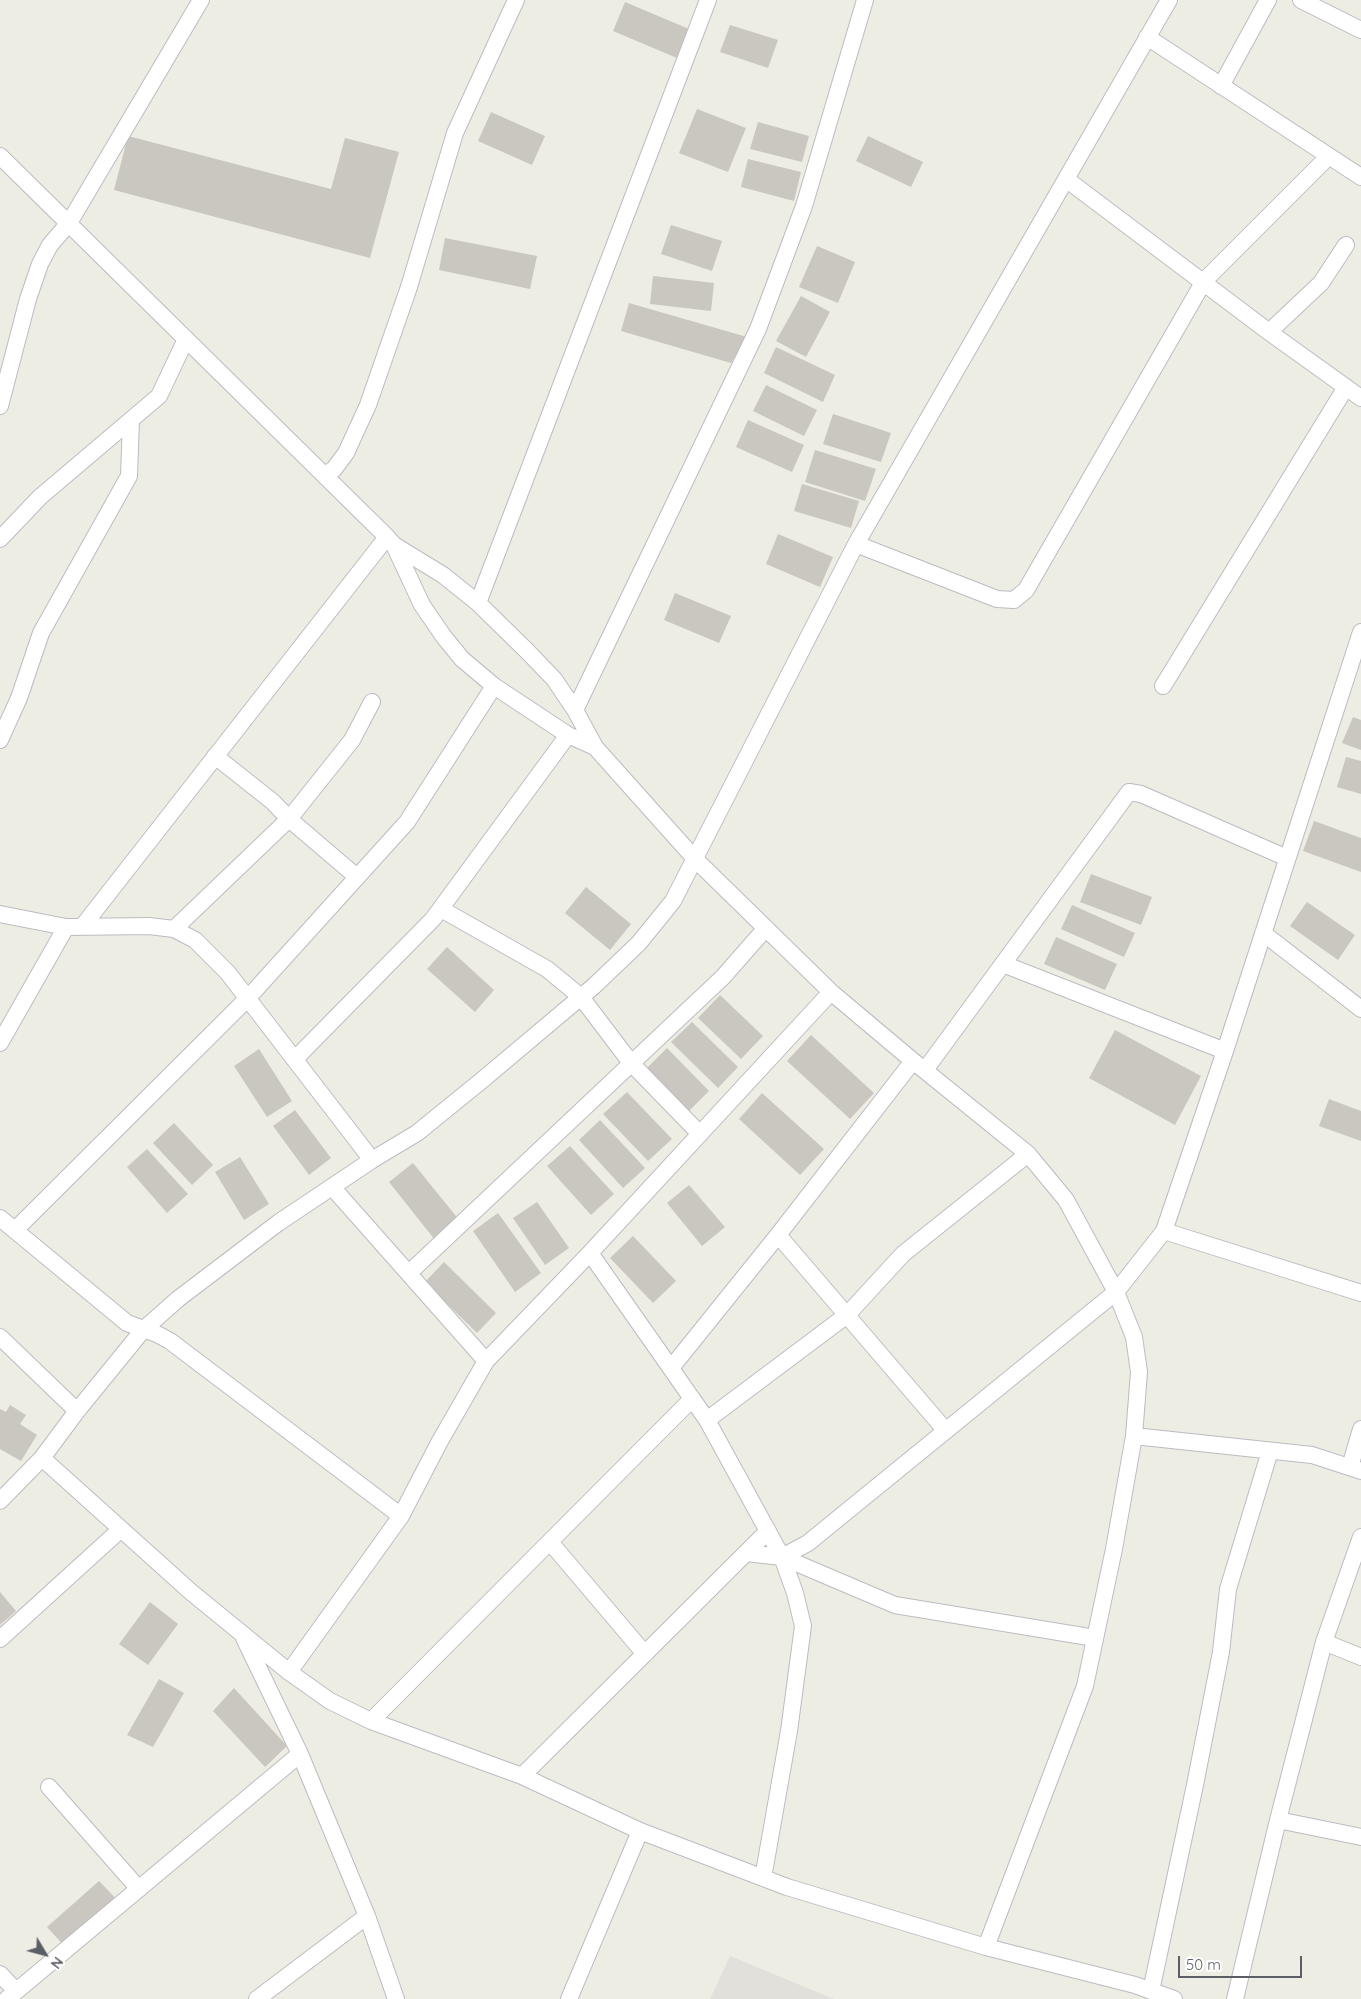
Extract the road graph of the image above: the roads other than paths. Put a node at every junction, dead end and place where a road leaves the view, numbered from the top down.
1 (201, 0) edge
2 (516, 0) edge
3 (708, 0) edge
4 (864, 0) edge
5 (1168, 0) edge
6 (1268, 0) edge
7 (1301, 0) edge
8 (1361, 30) edge
9 (1147, 37) junction
10 (1221, 86) junction
11 (0, 156) edge
12 (1329, 156) junction
13 (1361, 177) edge
14 (1066, 179) junction
15 (69, 223) junction
16 (1346, 245) dead end
17 (1204, 281) junction
18 (1269, 332) junction
19 (186, 339) junction
20 (1346, 387) junction
21 (1361, 398) edge
22 (0, 406) edge
23 (131, 420) junction
24 (325, 475) junction
25 (0, 539) edge
26 (391, 541) junction
27 (856, 544) junction
28 (478, 603) junction
29 (1361, 632) edge
30 (494, 686) junction
31 (1164, 686) dead end
32 (372, 702) dead end
33 (575, 710) junction
34 (568, 735) junction
35 (0, 740) edge
36 (595, 748) junction
37 (215, 756) junction
38 (289, 819) junction
39 (1287, 858) junction
40 (696, 860) junction
41 (357, 877) junction
42 (441, 909) junction
43 (0, 914) edge
44 (74, 927) junction
45 (766, 928) junction
46 (174, 929) junction
47 (1263, 933) junction
48 (1003, 964) junction
49 (831, 992) junction
50 (581, 997) junction
51 (247, 999) junction
52 (1361, 1009) edge
53 (0, 1043) edge
54 (1225, 1051) junction
55 (295, 1059) junction
56 (631, 1063) junction
57 (919, 1066) junction
58 (700, 1134) junction
59 (1028, 1154) junction
60 (372, 1160) junction
61 (332, 1187) junction
62 (0, 1218) edge
63 (15, 1230) junction
64 (1164, 1231) junction
65 (778, 1235) junction
66 (590, 1254) junction
67 (408, 1273) junction
68 (1116, 1292) junction
69 (1361, 1293) edge
70 (847, 1315) junction
71 (143, 1330) junction
72 (0, 1337) edge
73 (486, 1361) junction
74 (671, 1368) junction
75 (692, 1399) junction
76 (77, 1410) junction
77 (707, 1420) junction
78 (1361, 1429) edge
79 (946, 1430) junction
80 (1134, 1436) junction
81 (1270, 1451) junction
82 (42, 1458) junction
83 (1356, 1469) edge
84 (0, 1501) edge
85 (400, 1516) junction
86 (120, 1530) junction
87 (768, 1531) junction
88 (1361, 1537) edge
89 (550, 1542) junction
90 (746, 1553) junction
91 (782, 1557) junction
92 (242, 1634) junction
93 (0, 1638) edge
94 (1095, 1638) junction
95 (1324, 1642) junction
96 (645, 1654) junction
97 (1361, 1657) edge
98 (289, 1672) junction
99 (371, 1721) junction
100 (300, 1754) junction
101 (522, 1776) junction
102 (49, 1787) dead end
103 (1278, 1820) junction
104 (640, 1831) junction
105 (1361, 1837) edge
106 (764, 1878) junction
107 (139, 1888) junction
108 (367, 1916) junction
109 (986, 1947) junction
110 (0, 1974) edge
111 (1151, 1991) junction
112 (12, 1995) edge
113 (257, 1999) edge
114 (396, 1999) edge
115 (569, 1999) edge
116 (1174, 1999) edge
117 (1235, 1999) edge

1 - 15 street
2 - 24 street
3 - 28 street
4 - 33 street
5 - 9 street
6 - 10 street
7 - 8 street
9 - 10 street
9 - 14 street
10 - 12 street
11 - 15 street
12 - 13 street
12 - 17 street
14 - 17 street
14 - 27 street
15 - 19 street
15 - 22 street
16 - 18 street
17 - 18 street
17 - 27 street
18 - 20 street
19 - 23 street
19 - 24 street
20 - 21 street
20 - 31 street
23 - 25 street
23 - 35 street
24 - 26 street
26 - 28 street
26 - 30 street
26 - 37 street
27 - 40 street
28 - 33 street
29 - 39 street
30 - 34 street
30 - 41 street
32 - 38 street
33 - 36 street
34 - 36 street
34 - 42 street
36 - 40 street
37 - 38 street
37 - 44 street
38 - 41 street
38 - 46 street
39 - 47 street
39 - 48 street
40 - 45 street
40 - 50 street
41 - 51 street
42 - 50 street
42 - 55 street
43 - 44 street
44 - 46 street
44 - 53 street
45 - 49 street
45 - 56 street
46 - 51 street
47 - 52 street
47 - 54 street
48 - 54 street
48 - 57 street
49 - 57 street
49 - 58 street
50 - 56 street
50 - 60 street
51 - 55 street
51 - 63 street
54 - 64 street
55 - 60 street
56 - 58 street
56 - 67 street
57 - 59 street
57 - 65 street
58 - 66 street
59 - 68 street
59 - 70 street
60 - 61 street
61 - 67 street
61 - 71 street
62 - 63 street
63 - 71 street
64 - 68 street
64 - 69 street
65 - 70 street
65 - 74 street
66 - 73 street
66 - 74 street
67 - 73 street
68 - 79 street
68 - 80 street
70 - 77 street
70 - 79 street
71 - 76 street
71 - 85 street
72 - 76 street
73 - 85 street
74 - 75 street
75 - 77 street
75 - 89 street
76 - 82 street
77 - 87 street
78 - 83 street
79 - 91 street
80 - 81 street
80 - 94 street
81 - 83 street
81 - 111 street
82 - 84 street
82 - 86 street
85 - 98 street
86 - 92 street
86 - 93 street
87 - 90 street
87 - 91 street
88 - 95 street
89 - 96 street
89 - 99 street
90 - 91 street
90 - 96 street
91 - 94 street
91 - 106 street
92 - 98 street
92 - 100 street
94 - 109 street
95 - 97 street
95 - 103 street
96 - 101 street
98 - 99 street
99 - 101 street
100 - 107 street
100 - 108 street
101 - 104 street
102 - 107 street
103 - 105 street
103 - 117 street
104 - 106 street
104 - 115 street
106 - 109 street
107 - 112 street
108 - 113 street
108 - 114 street
109 - 111 street
110 - 112 street
111 - 116 street

